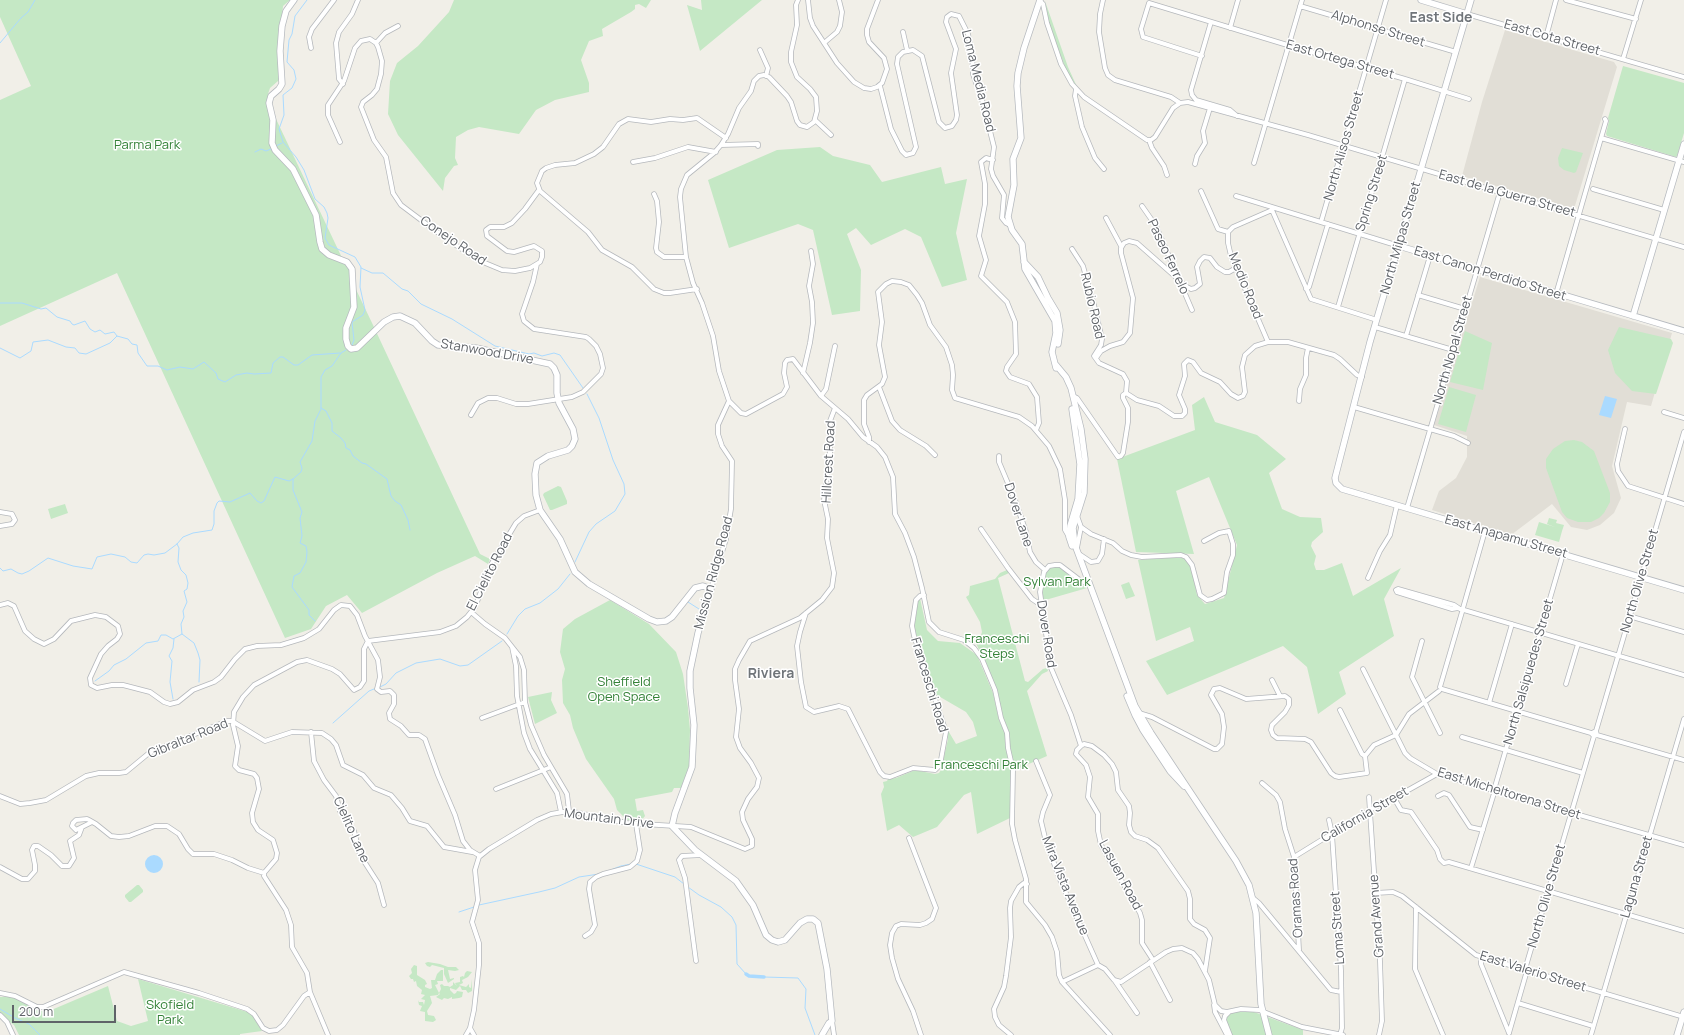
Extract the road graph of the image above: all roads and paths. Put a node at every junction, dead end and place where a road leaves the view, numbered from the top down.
1 (294, 0) edge
2 (334, 0) edge
3 (358, 0) edge
4 (798, 0) edge
5 (808, 0) edge
6 (839, 0) edge
7 (878, 0) edge
8 (1040, 0) edge
9 (1103, 0) edge
10 (1238, 0) edge
11 (1302, 0) edge
12 (1386, 0) edge
13 (1421, 0) edge
14 (1471, 0) edge
15 (1556, 0) edge
16 (1566, 0) edge
17 (1642, 0) edge
18 (1300, 6) junction
19 (1467, 14) junction
20 (1636, 20) junction
21 (1211, 22) junction
22 (398, 26) dead end
23 (1230, 28) junction
24 (1378, 29) junction
25 (903, 32) dead end
26 (1546, 37) junction
27 (376, 43) junction
28 (824, 43) junction
29 (1289, 46) junction
30 (311, 48) dead end
31 (760, 50) dead end
32 (907, 50) junction
33 (1456, 52) junction
34 (1202, 56) junction
35 (1623, 59) junction
36 (1366, 68) junction
37 (766, 76) junction
38 (1684, 77) edge
39 (1405, 79) junction
40 (343, 84) junction
41 (880, 86) junction
42 (1076, 89) junction
43 (1444, 92) junction
44 (1469, 99) dead end
45 (1180, 103) junction
46 (1210, 108) junction
47 (1237, 116) junction
48 (815, 120) junction
49 (1605, 120) dead end
50 (1266, 124) junction
51 (831, 135) dead end
52 (726, 138) junction
53 (1601, 138) junction
54 (1149, 140) junction
55 (340, 142) dead end
56 (1684, 144) edge
57 (721, 145) junction
58 (758, 146) dead end
59 (1344, 147) junction
60 (716, 152) junction
61 (1383, 158) junction
62 (993, 160) junction
63 (633, 162) dead end
64 (1682, 162) edge
65 (1254, 163) dead end
66 (1195, 164) dead end
67 (1104, 169) dead end
68 (1421, 169) junction
69 (1167, 175) dead end
70 (1593, 189) dead end
71 (539, 190) junction
72 (1201, 191) dead end
73 (1500, 192) junction
74 (654, 194) dead end
75 (1236, 196) dead end
76 (1142, 206) dead end
77 (1273, 209) junction
78 (1664, 210) junction
79 (1578, 216) junction
80 (1106, 218) dead end
81 (1321, 222) junction
82 (1328, 224) junction
83 (1010, 225) junction
84 (1228, 232) junction
85 (1360, 233) junction
86 (1656, 238) junction
87 (1122, 246) junction
88 (1399, 246) junction
89 (1684, 247) edge
90 (1072, 249) dead end
91 (811, 251) dead end
92 (1430, 256) junction
93 (686, 257) junction
94 (537, 264) junction
95 (1236, 268) junction
96 (1477, 270) junction
97 (1180, 280) junction
98 (697, 289) junction
99 (1306, 289) junction
100 (1556, 294) junction
101 (1418, 295) junction
102 (1338, 307) junction
103 (1465, 309) junction
104 (1192, 310) dead end
105 (1633, 316) junction
106 (1377, 320) junction
107 (1375, 327) junction
108 (1684, 331) edge
109 (1406, 336) junction
110 (1268, 342) junction
111 (835, 346) dead end
112 (1308, 348) junction
113 (1453, 350) junction
114 (1096, 358) junction
115 (1055, 363) junction
116 (803, 373) junction
117 (1362, 377) junction
118 (879, 386) junction
119 (1126, 393) junction
120 (821, 396) junction
121 (1073, 396) junction
122 (558, 399) junction
123 (729, 401) junction
124 (1299, 401) dead end
125 (1354, 407) junction
126 (835, 408) junction
127 (1664, 412) dead end
128 (471, 414) dead end
129 (1684, 418) edge
130 (1430, 429) junction
131 (1625, 429) dead end
132 (1036, 430) junction
133 (1684, 432) edge
134 (869, 442) junction
135 (1468, 443) dead end
136 (935, 455) dead end
137 (999, 456) dead end
138 (1335, 478) joint
139 (1664, 498) junction
140 (1684, 504) edge
141 (1397, 505) junction
142 (1407, 508) junction
143 (540, 510) junction
144 (0, 512) edge
145 (1077, 515) junction
146 (0, 526) edge
147 (1081, 527) junction
148 (981, 529) dead end
149 (1485, 531) junction
150 (1069, 537) junction
151 (1104, 539) junction
152 (1204, 541) dead end
153 (1076, 548) junction
154 (1079, 554) junction
155 (1563, 554) junction
156 (1045, 570) junction
157 (1641, 577) junction
158 (1368, 578) dead end
159 (1089, 584) junction
160 (711, 589) junction
161 (1684, 590) edge
162 (924, 595) junction
163 (1041, 604) junction
164 (0, 605) edge
165 (1461, 609) junction
166 (471, 612) junction
167 (806, 613) junction
168 (1629, 616) junction
169 (1512, 624) junction
170 (1540, 632) junction
171 (1684, 632) edge
172 (368, 641) junction
173 (1422, 641) dead end
174 (1578, 644) junction
175 (512, 647) junction
176 (1618, 656) junction
177 (1119, 662) junction
178 (1363, 669) dead end
179 (1684, 675) edge
180 (1272, 680) dead end
181 (1566, 684) dead end
182 (1441, 689) junction
183 (1280, 696) junction
184 (526, 702) junction
185 (1489, 703) junction
186 (518, 704) junction
187 (1424, 704) junction
188 (1340, 710) dead end
189 (1517, 710) junction
190 (1139, 713) junction
191 (482, 718) dead end
192 (1684, 719) edge
193 (232, 721) junction
194 (312, 732) junction
195 (1440, 733) dead end
196 (1595, 734) junction
197 (1396, 735) junction
198 (1462, 737) dead end
199 (1081, 746) junction
200 (1506, 750) junction
201 (1365, 756) junction
202 (1673, 757) junction
203 (1684, 760) edge
204 (1036, 761) dead end
205 (551, 767) junction
206 (544, 770) junction
207 (1583, 773) junction
208 (1437, 774) junction
209 (1262, 783) dead end
210 (496, 789) dead end
211 (1494, 790) junction
212 (1191, 794) junction
213 (0, 796) edge
214 (1438, 796) dead end
215 (1369, 797) dead end
216 (1394, 798) junction
217 (1370, 810) junction
218 (569, 811) junction
219 (561, 812) junction
220 (1571, 812) junction
221 (1329, 820) dead end
222 (92, 822) junction
223 (636, 824) junction
224 (672, 826) junction
225 (82, 827) junction
226 (1483, 830) junction
227 (1332, 834) junction
228 (1649, 835) junction
229 (909, 838) dead end
230 (1684, 845) edge
231 (472, 852) junction
232 (701, 855) junction
233 (480, 856) junction
234 (1294, 857) junction
235 (0, 867) edge
236 (1471, 868) junction
237 (264, 873) junction
238 (1026, 884) junction
239 (1548, 891) junction
240 (1375, 892) junction
241 (1253, 898) junction
242 (384, 905) dead end
243 (1416, 907) junction
244 (1626, 914) junction
245 (1684, 931) edge
246 (585, 936) dead end
247 (1299, 950) junction
248 (1481, 957) junction
249 (696, 961) dead end
250 (1152, 961) junction
251 (1098, 965) junction
252 (1526, 970) junction
253 (1205, 972) junction
254 (1115, 981) junction
255 (1062, 982) junction
256 (310, 992) junction
257 (1341, 992) junction
258 (1603, 992) junction
259 (0, 993) edge
260 (1170, 1000) dead end
261 (1214, 1002) junction
262 (1518, 1003) junction
263 (1229, 1012) junction
264 (1263, 1012) junction
265 (1137, 1013) dead end
266 (0, 1015) edge
267 (1684, 1015) edge
268 (832, 1021) junction
269 (1593, 1026) junction
270 (470, 1028) junction
271 (1510, 1034) edge
272 (13, 1035) edge
273 (328, 1035) edge
274 (466, 1035) edge
275 (474, 1035) edge
276 (822, 1035) edge
277 (834, 1035) edge
278 (921, 1035) edge
279 (1012, 1035) edge
280 (1110, 1035) edge
281 (1227, 1035) edge
282 (1230, 1035) edge
283 (1269, 1035) edge
284 (1341, 1035) edge
285 (1379, 1035) edge
286 (1443, 1035) edge
287 (1591, 1035) edge
288 (1677, 1035) edge

1 - 122 main road, Stanwood Drive
2 - 30 street
3 - 40 street
4 - 48 street
5 - 28 street
6 - 28 street
7 - 41 street
8 - 42 street
8 - 83 main road
9 - 45 street, East de la Guerra Street
10 - 23 street
11 - 18 street
12 - 24 street, North Alisos Street
13 - 19 main road, East Cota Street
14 - 19 main road, North Milpas Street
15 - 26 street
16 - 20 street
17 - 20 street
18 - 24 street, Alphonse Street
18 - 29 street
19 - 26 street, East Cota Street
19 - 33 main road, North Milpas Street
20 - 35 street
21 - 23 street, East Ortega Street
21 - 34 street
21 - 34 street, East Ortega Street
22 - 27 street
23 - 29 street, East Ortega Street
24 - 33 street, Alphonse Street
24 - 36 street, North Alisos Street
25 - 32 street
26 - 35 street, East Cota Street
27 - 40 street
27 - 94 street, Conejo Road
28 - 41 street
29 - 36 street, East Ortega Street
29 - 50 street
31 - 37 street
32 - 41 street
32 - 62 street, Loma Media Road
33 - 43 main road, North Milpas Street
34 - 47 street, East de la Guerra Street
35 - 38 street, East Cota Street
36 - 39 street, East Ortega Street
36 - 59 street, North Alisos Street
37 - 48 street
37 - 52 street
39 - 43 street, East Ortega Street
39 - 61 street, Spring Street
40 - 55 street
42 - 54 street
42 - 67 street
43 - 44 street, East Ortega Street
43 - 68 main road, North Milpas Street
45 - 46 street, East de la Guerra Street
45 - 54 street
46 - 47 street, East de la Guerra Street
46 - 66 street
47 - 50 street, East de la Guerra Street
48 - 51 street
49 - 53 street
50 - 59 street, East de la Guerra Street
50 - 65 street
52 - 57 street
52 - 71 street
53 - 64 street
53 - 79 street
54 - 69 street
56 - 64 main road
57 - 58 street
57 - 60 street
59 - 61 street, East de la Guerra Street
59 - 81 street, North Alisos Street
60 - 63 street
60 - 93 street
61 - 68 street, East de la Guerra Street
61 - 85 street, Spring Street
62 - 83 street, Loma Media Road
62 - 132 street
64 - 78 main road
68 - 73 street, East de la Guerra Street
68 - 88 main road, North Milpas Street
70 - 78 street
71 - 94 street, Conejo Road
71 - 98 street
72 - 84 street
73 - 79 street, East de la Guerra Street
73 - 96 street, North Nopal Street
74 - 93 street
75 - 77 street, East Canon Perdido Street
76 - 97 street, Paseo Ferrelo
77 - 81 street, East Canon Perdido Street
77 - 84 street
77 - 99 street
78 - 86 main road
79 - 86 street, East de la Guerra Street
79 - 100 street
80 - 87 street
81 - 82 street, East Canon Perdido Street
82 - 85 street, East Canon Perdido Street
82 - 99 street
83 - 115 main road
84 - 95 street, Medio Road
85 - 88 street, East Canon Perdido Street
85 - 102 street, Spring Street
86 - 89 street, East de la Guerra Street
86 - 105 main road
87 - 97 street
87 - 114 street
88 - 92 main road, East Canon Perdido Street
88 - 106 main road, North Milpas Street
90 - 114 street, Rubio Road
91 - 116 street
92 - 96 main road, East Canon Perdido Street
92 - 101 street
93 - 98 street
94 - 122 street
95 - 97 street
95 - 110 street, Medio Road
96 - 100 main road, East Canon Perdido Street
96 - 103 street, North Nopal Street
97 - 104 street, Paseo Ferrelo
98 - 123 street
99 - 102 street
100 - 105 main road, East Canon Perdido Street
101 - 103 street
101 - 109 street
102 - 106 street
103 - 113 street, North Nopal Street
105 - 108 main road, East Canon Perdido Street
106 - 107 main road, North Milpas Street
107 - 109 street
107 - 117 main road, North Milpas Street
109 - 113 street
110 - 112 street
110 - 119 street
111 - 120 street
112 - 117 street
112 - 124 street
113 - 130 street, North Nopal Street
114 - 119 street, Rubio Road
115 - 121 main road
115 - 150 main road
116 - 120 street
116 - 123 street
117 - 125 main road, North Milpas Street
118 - 132 street
118 - 134 street
118 - 136 street
119 - 121 street
120 - 126 street
121 - 145 main road
122 - 128 street
122 - 143 main road, Stanwood Drive
123 - 160 street, Mission Ridge Road
125 - 130 street
125 - 138 main road, North Milpas Street
126 - 134 street
126 - 167 street, Hillcrest Road
127 - 129 street
130 - 135 street
130 - 142 street, North Nopal Street
131 - 139 street
132 - 150 street
133 - 139 street, North Olive Street
134 - 162 street
137 - 156 street, Dover Lane
138 - 141 main road, East Anapamu Street
139 - 140 street
139 - 157 street, North Olive Street
141 - 142 main road, East Anapamu Street
141 - 158 street
142 - 149 main road, East Anapamu Street
143 - 160 main road, Stanwood Drive
143 - 166 street, El Cielito Road
144 - 146 street
145 - 147 street
145 - 153 main road
147 - 151 street
147 - 153 street
148 - 163 street
149 - 155 main road, East Anapamu Street
149 - 165 street
150 - 159 main road
151 - 152 street
151 - 154 street
153 - 154 main road
154 - 159 main road
155 - 157 main road, East Anapamu Street
155 - 170 street, North Salsipuedes Street
156 - 159 street
156 - 163 street, Dover Road
157 - 161 main road, East Anapamu Street
157 - 168 street, North Olive Street
159 - 177 main road
160 - 224 main road, Mission Ridge Road
162 - 167 street, Franceschi Road
162 - 238 street
163 - 199 street, Dover Road
164 - 172 street
165 - 165 street
165 - 169 street
165 - 182 street
166 - 172 street, El Cielito Road
166 - 175 street
167 - 224 street, Hillcrest Road
168 - 171 street
168 - 176 street, North Olive Street
169 - 170 street
169 - 185 street
170 - 174 street
170 - 189 street, North Salsipuedes Street
172 - 193 street
172 - 231 street
173 - 187 street
174 - 176 street
174 - 181 street
175 - 184 street
175 - 186 street
176 - 179 street
176 - 196 street, North Olive Street
177 - 190 main road
177 - 212 main road
178 - 197 street, East Micheltorena Street
180 - 183 street
182 - 185 street
182 - 187 street
183 - 190 street
183 - 201 street
184 - 186 street
184 - 205 street
185 - 189 street
186 - 191 street
186 - 206 street
187 - 195 street
187 - 197 street
188 - 201 street
189 - 196 street
189 - 200 street, North Salsipuedes Street
190 - 212 main road
192 - 202 street, Laguna Street
193 - 194 street, Gibraltar Road
193 - 213 street, Gibraltar Road
193 - 237 street
194 - 231 street, Gibraltar Road
194 - 242 street, Cielito Lane
196 - 202 street
196 - 207 street, North Olive Street
197 - 201 street
197 - 208 street, East Micheltorena Street
198 - 200 street
199 - 250 street, Lasuen Road
199 - 253 street
200 - 207 street
200 - 211 street, North Salsipuedes Street
202 - 203 street
202 - 228 street, Laguna Street
204 - 251 street, Mira Vista Avenue
205 - 206 street
205 - 218 street
206 - 210 street
206 - 219 street
207 - 220 street, North Olive Street
208 - 211 street, East Micheltorena Street
208 - 216 street, California Street
209 - 234 street, Oramas Road
211 - 220 street, East Micheltorena Street
211 - 226 street, North Salsipuedes Street
212 - 241 main road
214 - 226 street
215 - 217 street, Grand Avenue
216 - 217 street, California Street
216 - 236 street
217 - 227 street, California Street
217 - 240 street, Grand Avenue
218 - 219 street, Mountain Drive
218 - 223 street, Mountain Drive
219 - 233 street, Mountain Drive
220 - 228 street, East Micheltorena Street
220 - 239 street, North Olive Street
221 - 227 street, Loma Street
222 - 225 street
222 - 225 street
222 - 237 street
223 - 224 street, Mountain Drive
223 - 246 street
224 - 232 main road, Mountain Drive
225 - 235 street
226 - 236 street, North Salsipuedes Street
227 - 234 street, California Street
227 - 257 street, Loma Street
228 - 230 street, East Micheltorena Street
228 - 244 street, Laguna Street
229 - 278 street
231 - 233 street
232 - 249 street
232 - 268 main road, Mountain Drive
233 - 270 street
234 - 247 street, Oramas Road
236 - 239 street
237 - 256 street
238 - 255 street
238 - 279 street
239 - 244 street
239 - 252 street, North Olive Street
240 - 243 street, East Valerio Street
240 - 285 street, Grand Avenue
241 - 247 street
241 - 264 main road
243 - 248 street, East Valerio Street
243 - 286 street
244 - 245 street
244 - 258 street, Laguna Street
247 - 257 street
248 - 252 street, East Valerio Street
248 - 271 street
250 - 253 street
250 - 254 street
250 - 260 street
251 - 254 street
251 - 255 street
252 - 258 street, East Valerio Street
252 - 262 street, North Olive Street
253 - 261 street
254 - 265 street
255 - 280 street
256 - 259 street
256 - 273 street
257 - 284 street, Loma Street
258 - 267 street, East Valerio Street
258 - 269 street, Laguna Street
261 - 263 street
261 - 281 street
262 - 269 street
262 - 271 street, North Olive Street
263 - 264 street
263 - 282 street
264 - 283 main road
264 - 284 street
266 - 272 street
267 - 288 main road
268 - 276 main road
268 - 277 street, Mountain Drive
269 - 287 street, Laguna Street
270 - 274 street
270 - 275 street

